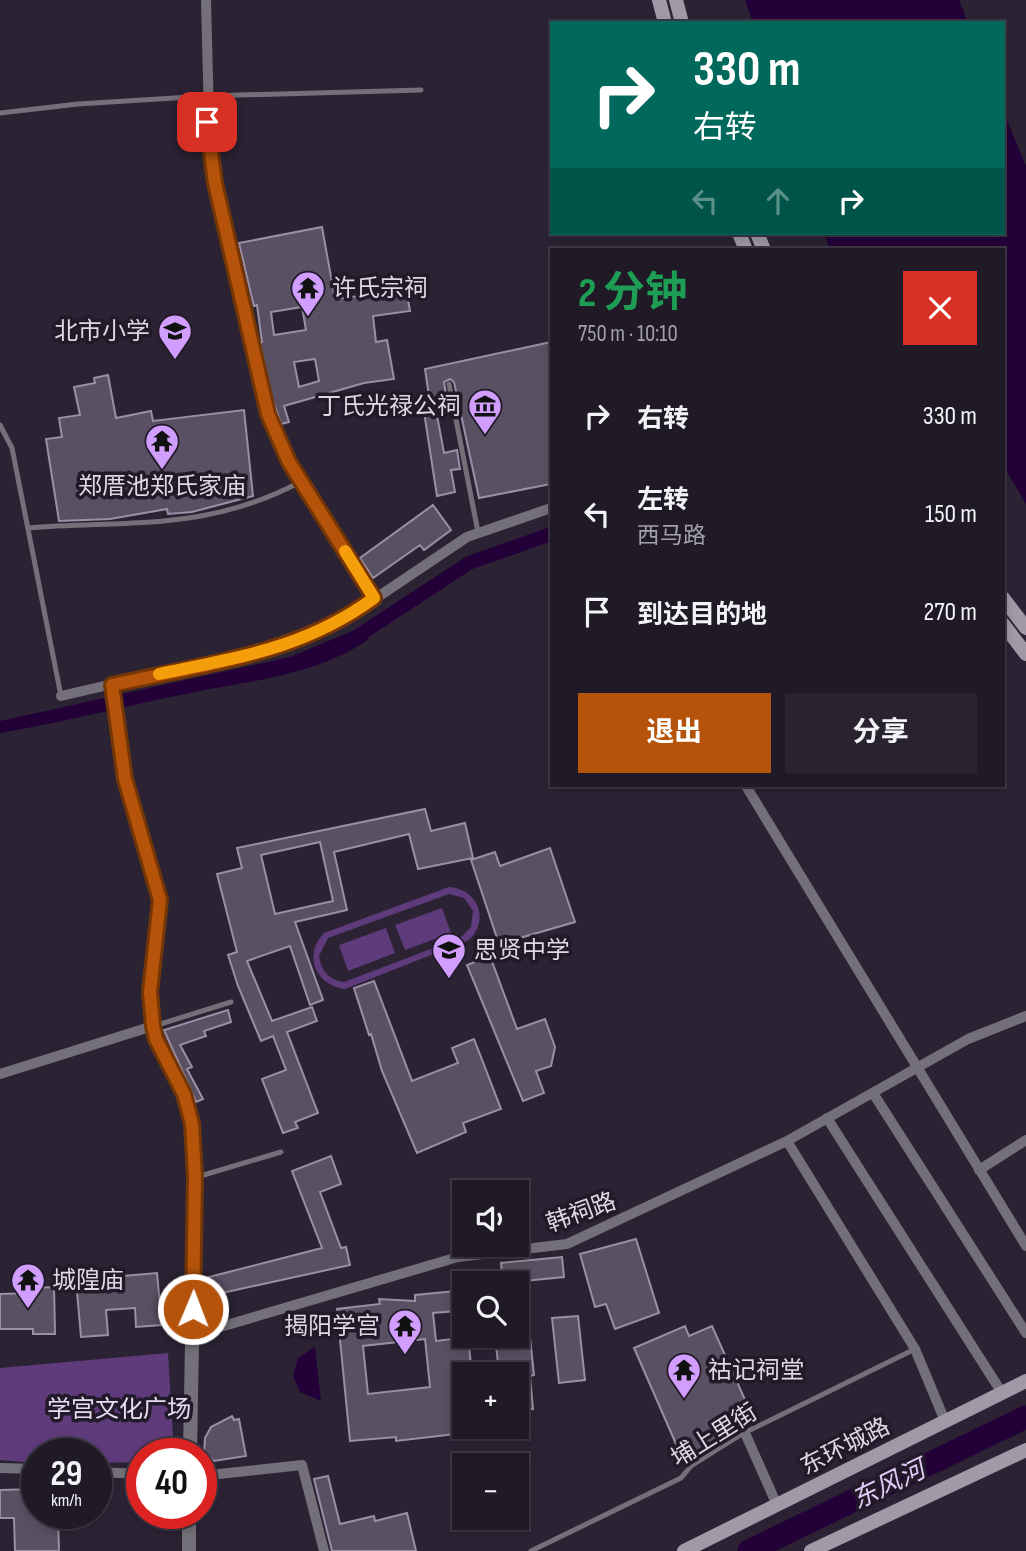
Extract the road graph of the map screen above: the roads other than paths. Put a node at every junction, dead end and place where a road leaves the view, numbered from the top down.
1 (206, 0) edge
2 (659, 0) edge
3 (676, 0) edge
4 (664, 21) edge
5 (681, 21) edge
6 (421, 90) dead end
7 (206, 96) junction
8 (0, 113) edge
9 (449, 384) dead end
10 (0, 425) edge
11 (302, 481) junction
12 (550, 508) edge
13 (28, 528) junction
14 (478, 532) junction
15 (374, 598) junction
16 (1005, 601) edge
17 (1005, 627) edge
18 (1026, 628) edge
19 (1026, 654) edge
20 (113, 688) junction
21 (61, 696) joint
22 (747, 787) edge
23 (231, 1002) dead end
24 (1026, 1016) edge
25 (153, 1026) junction
26 (918, 1067) junction
27 (0, 1074) edge
28 (873, 1093) junction
29 (827, 1118) junction
30 (1026, 1140) edge
31 (787, 1142) junction
32 (281, 1152) dead end
33 (979, 1170) junction
34 (195, 1177) junction
35 (1026, 1247) edge
36 (1026, 1334) edge
37 (193, 1335) junction
38 (915, 1349) junction
39 (1026, 1381) edge
40 (1002, 1393) junction
41 (945, 1420) junction
42 (745, 1433) junction
43 (190, 1438) edge
44 (1026, 1450) edge
45 (0, 1468) edge
46 (21, 1469) edge
47 (217, 1474) edge
48 (777, 1505) junction
49 (189, 1529) edge
50 (189, 1551) edge
51 (324, 1551) edge
52 (531, 1551) edge
53 (684, 1551) edge
54 (811, 1551) edge

1 - 7 street
2 - 4 main road
3 - 5 main road
6 - 7 lane
7 - 8 lane
7 - 11 street
9 - 14 lane
10 - 13 lane
11 - 13 lane
11 - 15 street
12 - 14 street
13 - 21 lane
14 - 15 street
15 - 20 street
16 - 18 main road
17 - 19 main road
20 - 21 street
20 - 25 street
22 - 26 street
23 - 25 lane
24 - 26 street, 韩祠路
25 - 27 street
25 - 34 street
26 - 28 street, 韩祠路
26 - 33 street
28 - 29 street, 韩祠路
28 - 36 street
29 - 31 street, 韩祠路
29 - 40 street
30 - 33 street
31 - 37 street, 韩祠路
31 - 38 street
32 - 34 lane
33 - 35 street
34 - 37 street
37 - 43 street
38 - 41 street
38 - 42 lane, 埔上里街
39 - 40 main road, 东环城路
40 - 41 main road, 东环城路
41 - 48 main road, 东环城路
42 - 48 street
42 - 52 lane, 埔上里街
44 - 54 main road
45 - 46 street
47 - 51 street
48 - 53 main road, 东环城路
49 - 50 street

